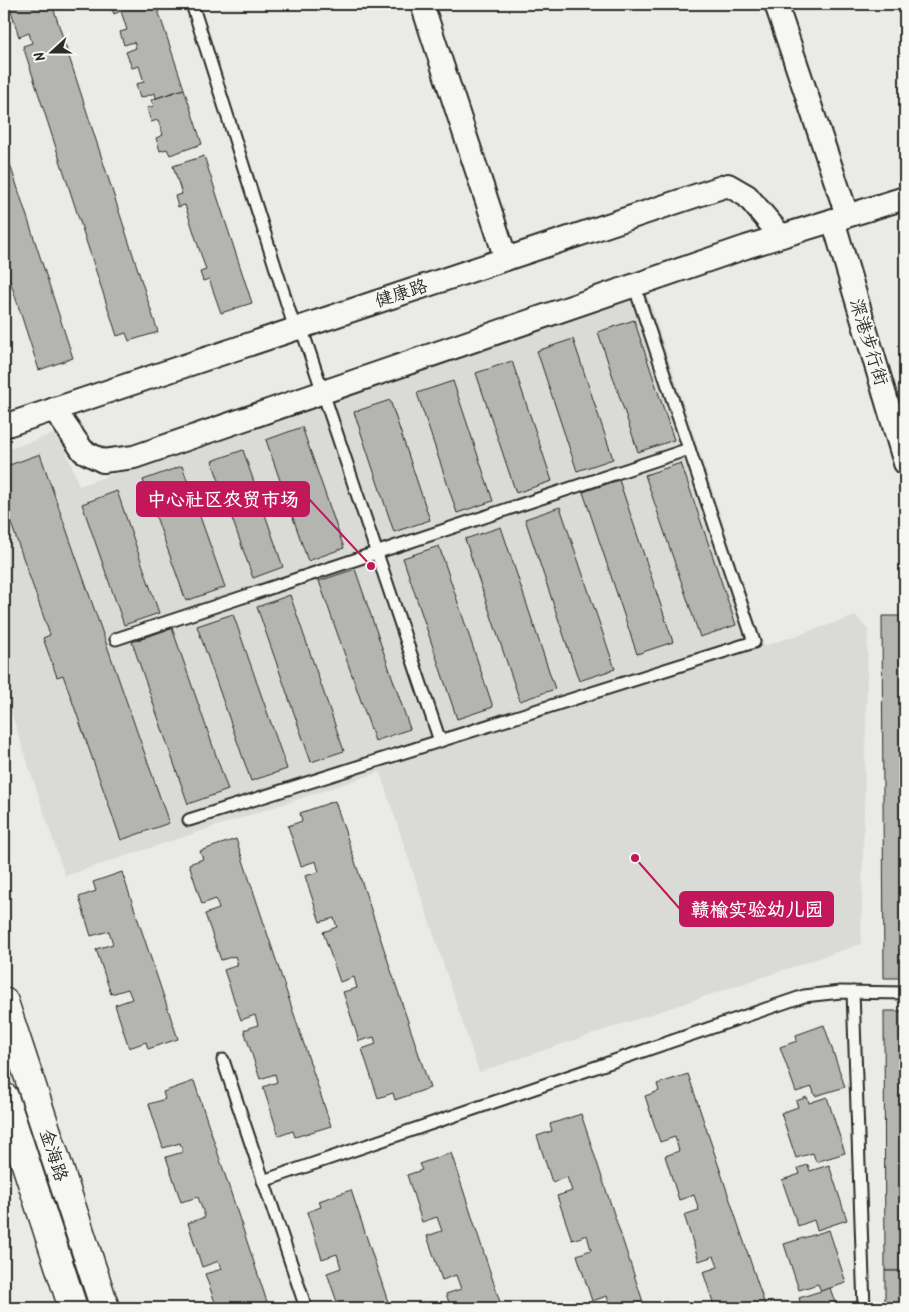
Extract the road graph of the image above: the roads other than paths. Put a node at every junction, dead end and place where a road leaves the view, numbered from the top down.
1 (192, 4) edge
2 (422, 4) edge
3 (776, 4) edge
4 (905, 198) edge
5 (840, 218) junction
6 (781, 236) junction
7 (506, 259) junction
8 (634, 285) junction
9 (298, 328) junction
10 (323, 392) junction
11 (54, 409) junction
12 (4, 426) edge
13 (689, 449) junction
14 (905, 464) edge
15 (377, 553) junction
16 (116, 639) dead end
17 (440, 741) junction
18 (189, 820) dead end
19 (853, 992) junction
20 (905, 993) edge
21 (4, 1002) edge
22 (223, 1060) dead end
23 (4, 1097) edge
24 (263, 1181) junction
25 (73, 1308) edge
26 (105, 1308) edge
27 (306, 1308) edge
28 (864, 1308) edge

1 - 9 lane
2 - 7 street
3 - 5 street, 深港步行街
4 - 5 street
5 - 6 street
5 - 14 street, 深港步行街
6 - 7 street, 健康路
6 - 8 street
7 - 9 street, 健康路
8 - 10 street
8 - 13 lane
9 - 10 lane
9 - 11 street, 健康路
10 - 11 street
10 - 15 lane
11 - 12 street, 健康路
13 - 15 lane
13 - 17 lane
15 - 16 lane
15 - 17 lane
17 - 18 lane
19 - 20 lane
19 - 24 lane
19 - 28 lane
21 - 26 main road, 金海路
22 - 24 lane
23 - 25 main road, 金海路
24 - 27 lane

